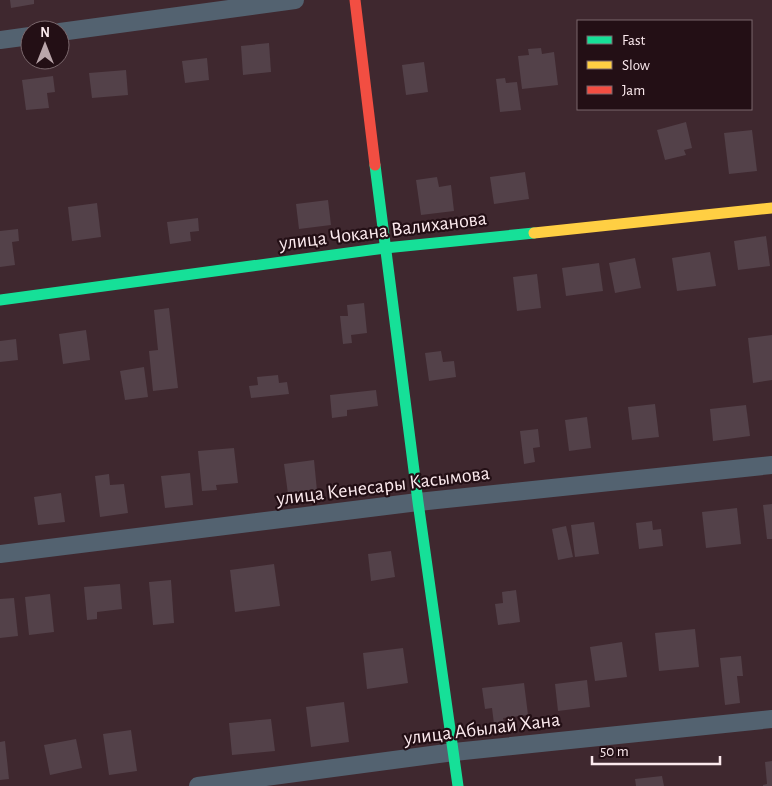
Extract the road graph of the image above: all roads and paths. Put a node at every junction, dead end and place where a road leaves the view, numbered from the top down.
1 (295, 0) edge
2 (355, 0) edge
3 (70, 31) edge
4 (20, 37) edge
5 (0, 40) edge
6 (772, 208) edge
7 (385, 248) junction
8 (0, 300) edge
9 (772, 465) edge
10 (418, 502) junction
11 (0, 554) edge
12 (772, 719) edge
13 (454, 752) junction
14 (198, 786) edge
15 (458, 786) edge

1 - 3 street
2 - 7 street
4 - 5 street
6 - 7 street, улица Чокана Валиханова
7 - 8 street, улица Чокана Валиханова
7 - 10 street
9 - 10 street, улица Кенесары Касымова
10 - 11 street, улица Кенесары Касымова
10 - 13 street
12 - 13 street, улица Абылай Хана
13 - 14 street, улица Абылай Хана
13 - 15 street

